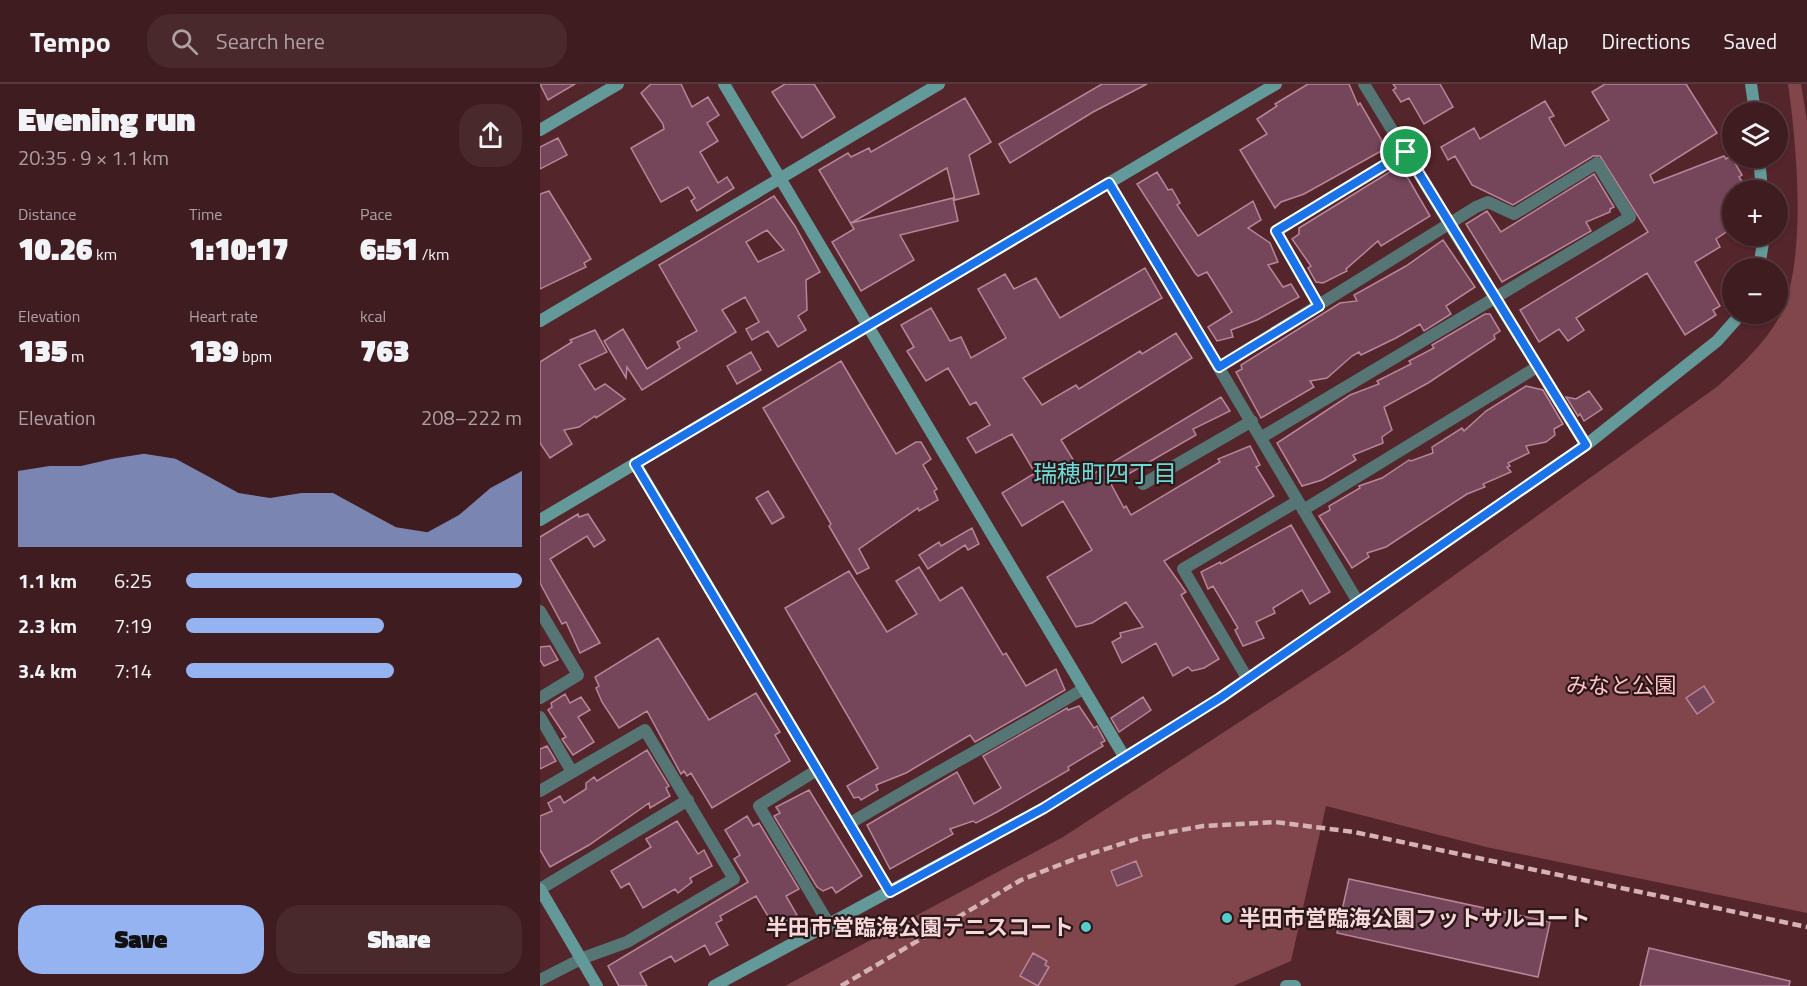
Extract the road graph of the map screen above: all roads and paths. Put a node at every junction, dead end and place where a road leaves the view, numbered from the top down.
1 (618, 84) edge
2 (724, 84) edge
3 (939, 84) edge
4 (1276, 84) edge
5 (1364, 84) edge
6 (1751, 84) edge
7 (1754, 102) edge
8 (540, 130) edge
9 (1406, 152) junction
10 (779, 178) junction
11 (1109, 183) junction
12 (1450, 225) junction
13 (1495, 297) junction
14 (1319, 306) junction
15 (540, 321) edge
16 (868, 324) junction
17 (1732, 324) edge
18 (1219, 367) junction
19 (1537, 367) junction
20 (1252, 421) junction
21 (1262, 437) junction
22 (1586, 445) junction
23 (635, 464) junction
24 (1143, 484) dead end
25 (1301, 506) junction
26 (540, 520) edge
27 (1358, 602) junction
28 (540, 611) edge
29 (1247, 678) junction
30 (1083, 688) junction
31 (540, 698) edge
32 (540, 717) edge
33 (1125, 758) junction
34 (817, 770) junction
35 (572, 772) junction
36 (540, 791) edge
37 (688, 800) junction
38 (849, 824) junction
39 (540, 889) edge
40 (890, 892) junction
41 (830, 926) junction
42 (583, 958) junction
43 (540, 980) edge
44 (597, 986) edge
45 (714, 986) edge
46 (1286, 986) edge
47 (1295, 986) edge

1 - 8 street
2 - 10 street
3 - 10 street
4 - 11 street
5 - 9 street
6 - 7 street
9 - 12 street
9 - 14 street
10 - 15 street
10 - 16 street
11 - 16 street
11 - 18 street
12 - 13 street
12 - 13 street
12 - 14 street
13 - 19 street
13 - 21 street
14 - 18 street
16 - 23 street
16 - 30 street
17 - 22 street
18 - 20 street
19 - 22 street
19 - 25 street
20 - 21 street
20 - 24 street
21 - 25 street
22 - 27 street
23 - 26 street
23 - 34 street
25 - 27 street
25 - 29 street
27 - 29 street
28 - 31 street
29 - 33 street
30 - 33 street
30 - 38 street
32 - 35 street
33 - 40 street
34 - 38 street
34 - 41 street
35 - 36 street
35 - 37 street
37 - 39 street
37 - 42 street
38 - 40 street
39 - 42 street
40 - 41 street
41 - 45 street
42 - 43 street
42 - 44 street
46 - 47 street

